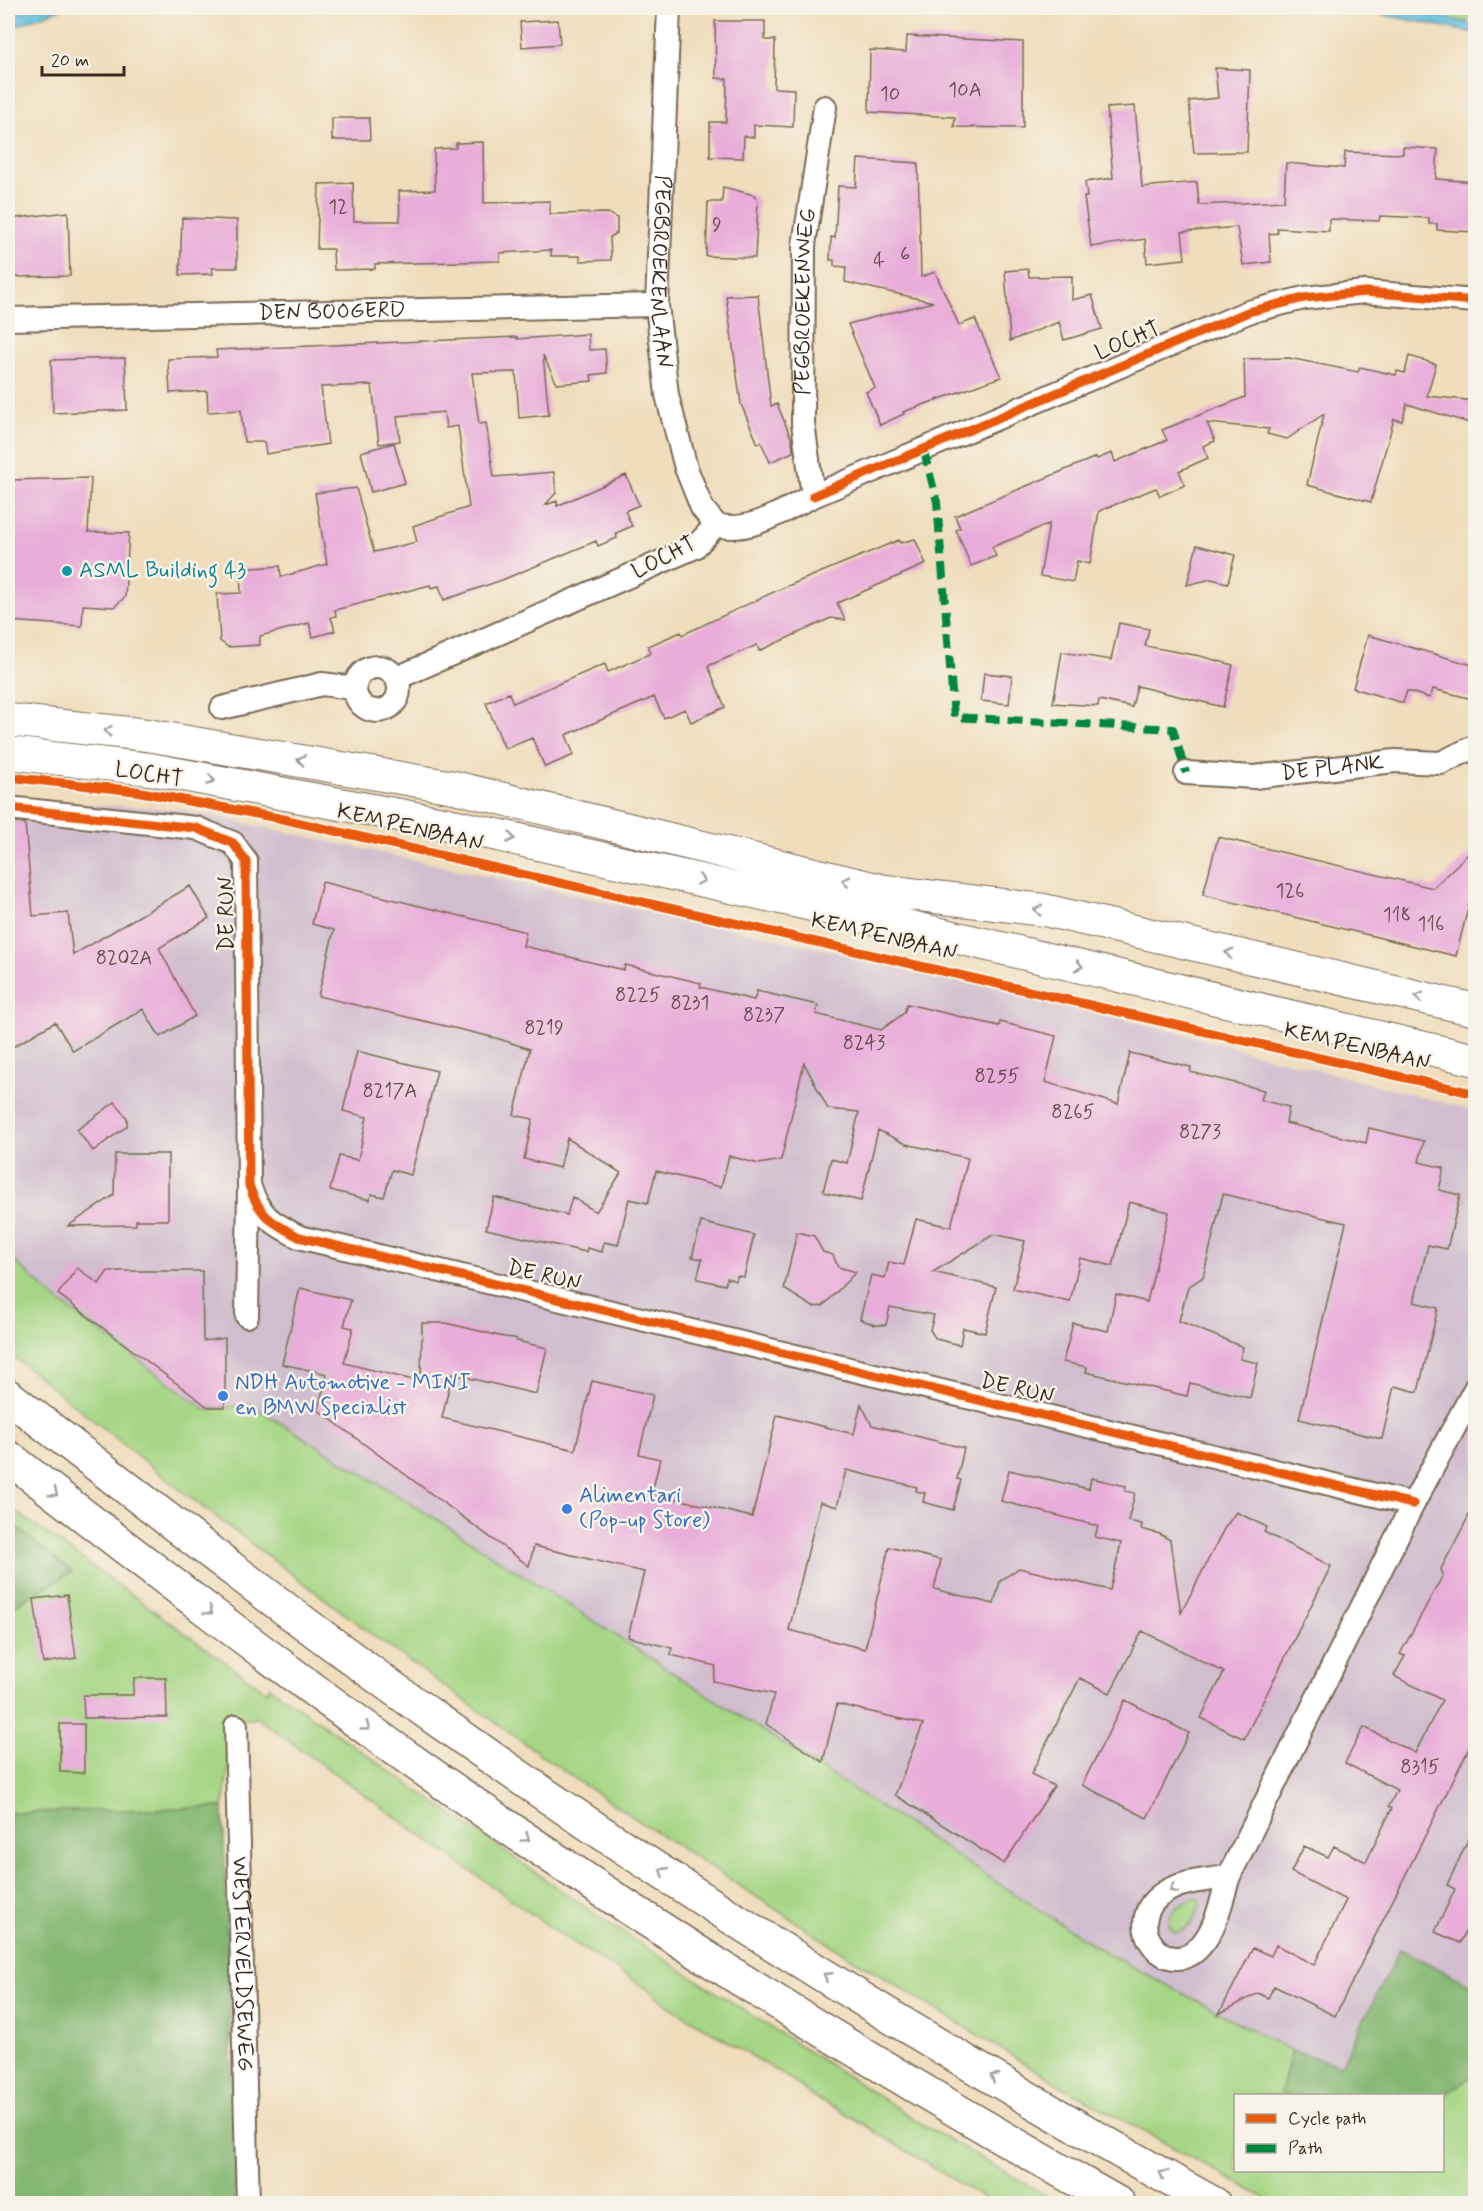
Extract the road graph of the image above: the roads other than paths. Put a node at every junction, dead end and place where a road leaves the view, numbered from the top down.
1 (669, 8) edge
2 (825, 107) dead end
3 (1476, 301) edge
4 (657, 304) junction
5 (8, 319) edge
6 (813, 496) junction
7 (716, 525) junction
8 (397, 678) junction
9 (354, 688) junction
10 (222, 708) dead end
11 (8, 720) edge
12 (1476, 746) edge
13 (8, 753) edge
14 (358, 770) joint
15 (1186, 773) dead end
16 (351, 805) joint
17 (8, 808) edge
18 (1476, 1010) edge
19 (1476, 1060) edge
20 (249, 1185) junction
21 (247, 1316) dead end
22 (1476, 1387) edge
23 (8, 1396) edge
24 (8, 1457) edge
25 (1413, 1504) junction
26 (236, 1726) dead end
27 (1229, 1876) dead end
28 (248, 2204) edge
29 (1119, 2204) edge
30 (1214, 2204) edge

1 - 4 street, PEGBROEKENLAAN
2 - 6 street, PEGBROEKENWEG
3 - 6 street, LOCHT
4 - 5 street, DEN BOOGERD
4 - 7 street, PEGBROEKENLAAN
6 - 7 street, LOCHT
7 - 8 street, LOCHT
8 - 9 street
8 - 9 street
9 - 10 street
14 -> 11 main road, LOCHT
12 - 15 street, DE PLANK
13 -> 16 main road, LOCHT
18 -> 14 main road, KEMPENBAAN
16 -> 19 main road, KEMPENBAAN
17 - 20 street, DE RUN
20 - 21 street, DE RUN
20 - 25 street, DE RUN
22 - 25 street
30 -> 23 highway
24 -> 29 highway
25 - 27 street
26 - 28 street, WESTERVELDSEWEG

